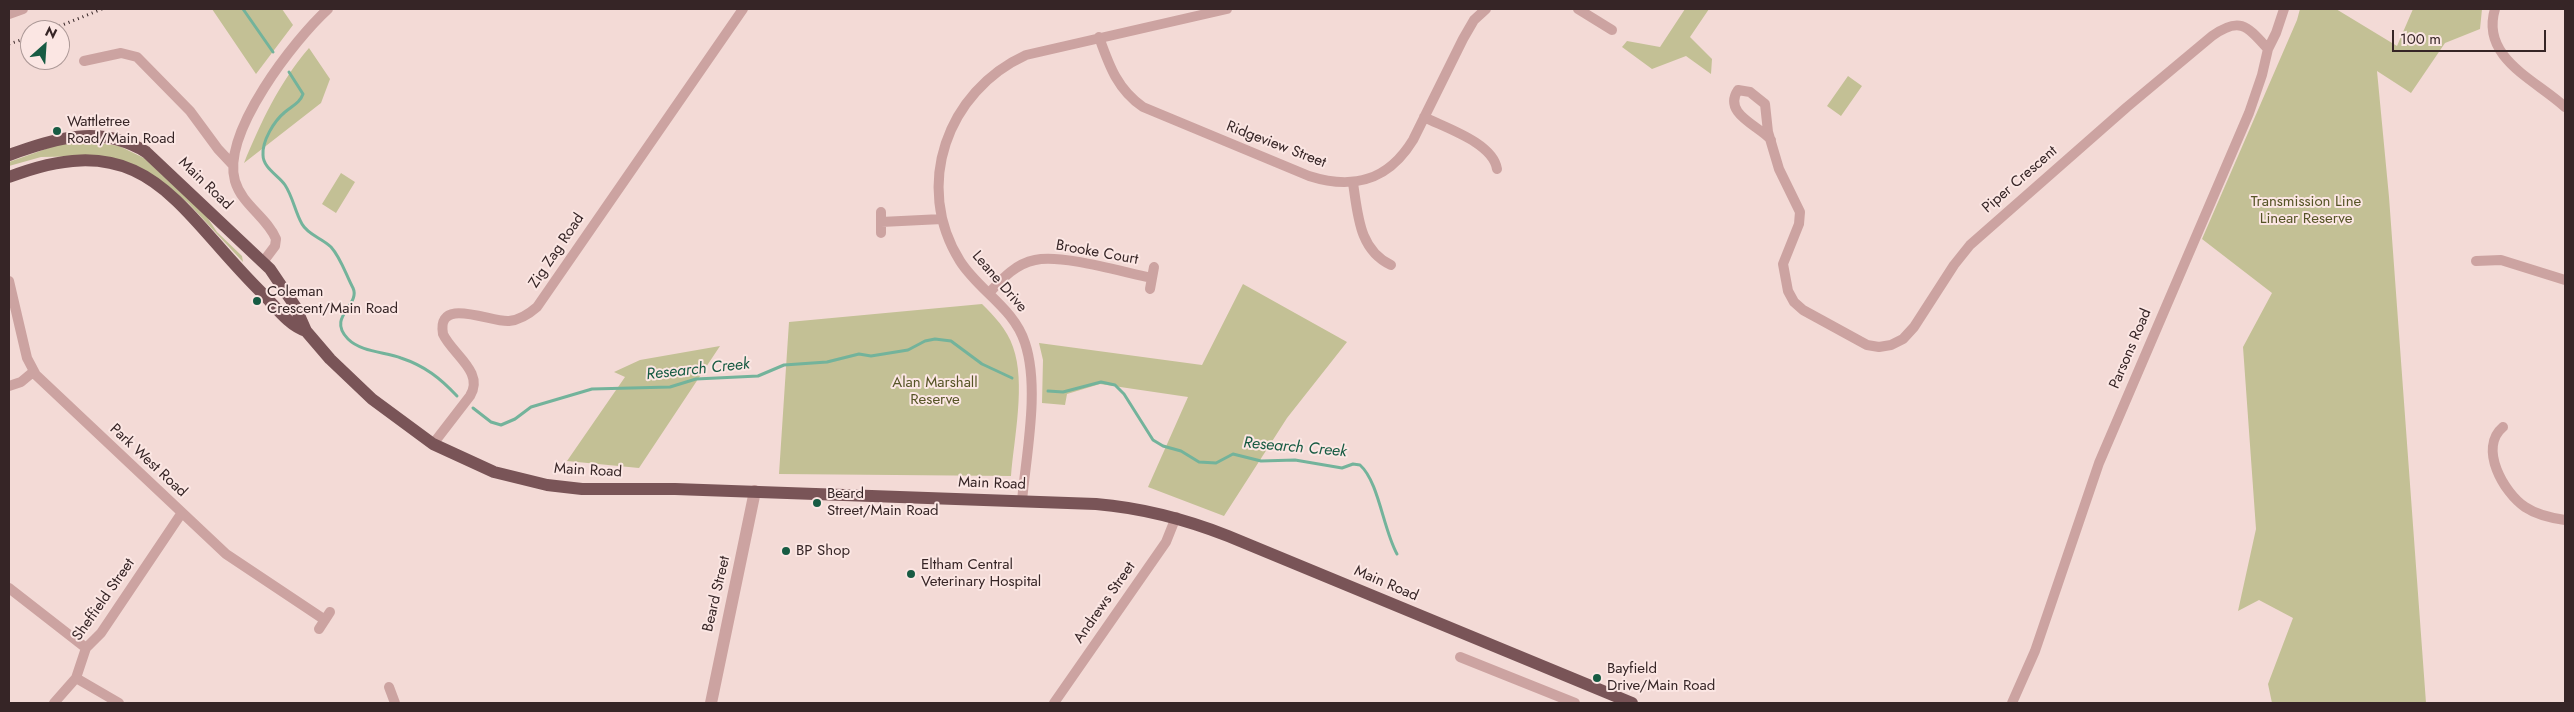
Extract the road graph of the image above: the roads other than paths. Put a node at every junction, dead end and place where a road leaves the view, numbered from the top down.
1 (23, 9) edge
2 (328, 9) edge
3 (743, 9) edge
4 (1227, 9) edge
5 (1486, 9) edge
6 (1578, 9) edge
7 (2284, 9) edge
8 (2495, 9) edge
9 (9, 14) edge
10 (1612, 30) dead end
11 (1100, 37) junction
12 (2268, 49) junction
13 (84, 61) dead end
14 (2565, 107) edge
15 (1424, 117) junction
16 (1771, 140) junction
17 (9, 146) edge
18 (26, 149) junction
19 (9, 155) edge
20 (233, 165) junction
21 (1497, 169) dead end
22 (9, 177) edge
23 (1353, 183) junction
24 (942, 219) junction
25 (880, 232) dead end
26 (2476, 261) dead end
27 (263, 262) junction
28 (1391, 266) dead end
29 (1154, 267) dead end
30 (247, 279) junction
31 (2565, 280) edge
32 (9, 281) edge
33 (989, 293) junction
34 (306, 331) junction
35 (33, 372) junction
36 (9, 386) edge
37 (2503, 427) dead end
38 (433, 444) junction
39 (755, 491) junction
40 (1022, 501) junction
41 (181, 514) junction
42 (1176, 518) junction
43 (2565, 520) edge
44 (9, 588) edge
45 (325, 620) dead end
46 (86, 648) junction
47 (1460, 658) dead end
48 (76, 678) junction
49 (389, 687) dead end
50 (1613, 700) edge
51 (54, 703) edge
52 (120, 703) edge
53 (395, 703) edge
54 (711, 703) edge
55 (1054, 703) edge
56 (1575, 703) edge
57 (1632, 703) edge
58 (2012, 703) edge

1 - 9 street
2 - 20 street
3 - 38 street, Zig Zag Road
4 - 11 street, Leane Drive
5 - 15 street, Ridgeview Street
6 - 10 street
7 - 12 street, Parsons Road
8 - 14 street
11 - 23 street, Ridgeview Street
11 - 24 street, Leane Drive
12 - 16 street, Piper Crescent
12 - 58 street, Parsons Road
13 - 20 street
15 - 21 street
15 - 23 street, Ridgeview Street
16 - 16 street
17 - 18 main road
18 - 19 main road, Main Road
18 - 27 main road, Main Road
20 - 27 street
22 - 30 main road, Main Road
23 - 28 street
24 - 25 street
24 - 33 street, Leane Drive
26 - 31 street
27 - 30 main road
27 - 34 main road, Main Road
29 - 33 street, Brooke Court
30 - 34 main road, Main Road
32 - 35 street, Park West Road
33 - 40 street, Leane Drive
34 - 38 main road, Main Road
35 - 36 street
35 - 41 street, Park West Road
37 - 43 street
38 - 39 main road, Main Road
39 - 40 main road, Main Road
39 - 54 street, Beard Street
40 - 42 main road, Main Road
41 - 45 street, Park West Road
41 - 46 street, Sheffield Street
42 - 50 main road, Main Road
42 - 55 street, Andrews Street
44 - 46 street
46 - 48 street, Sheffield Street
47 - 56 street
48 - 51 street, Sheffield Street
48 - 52 street
49 - 53 street
50 - 57 main road, Main Road

